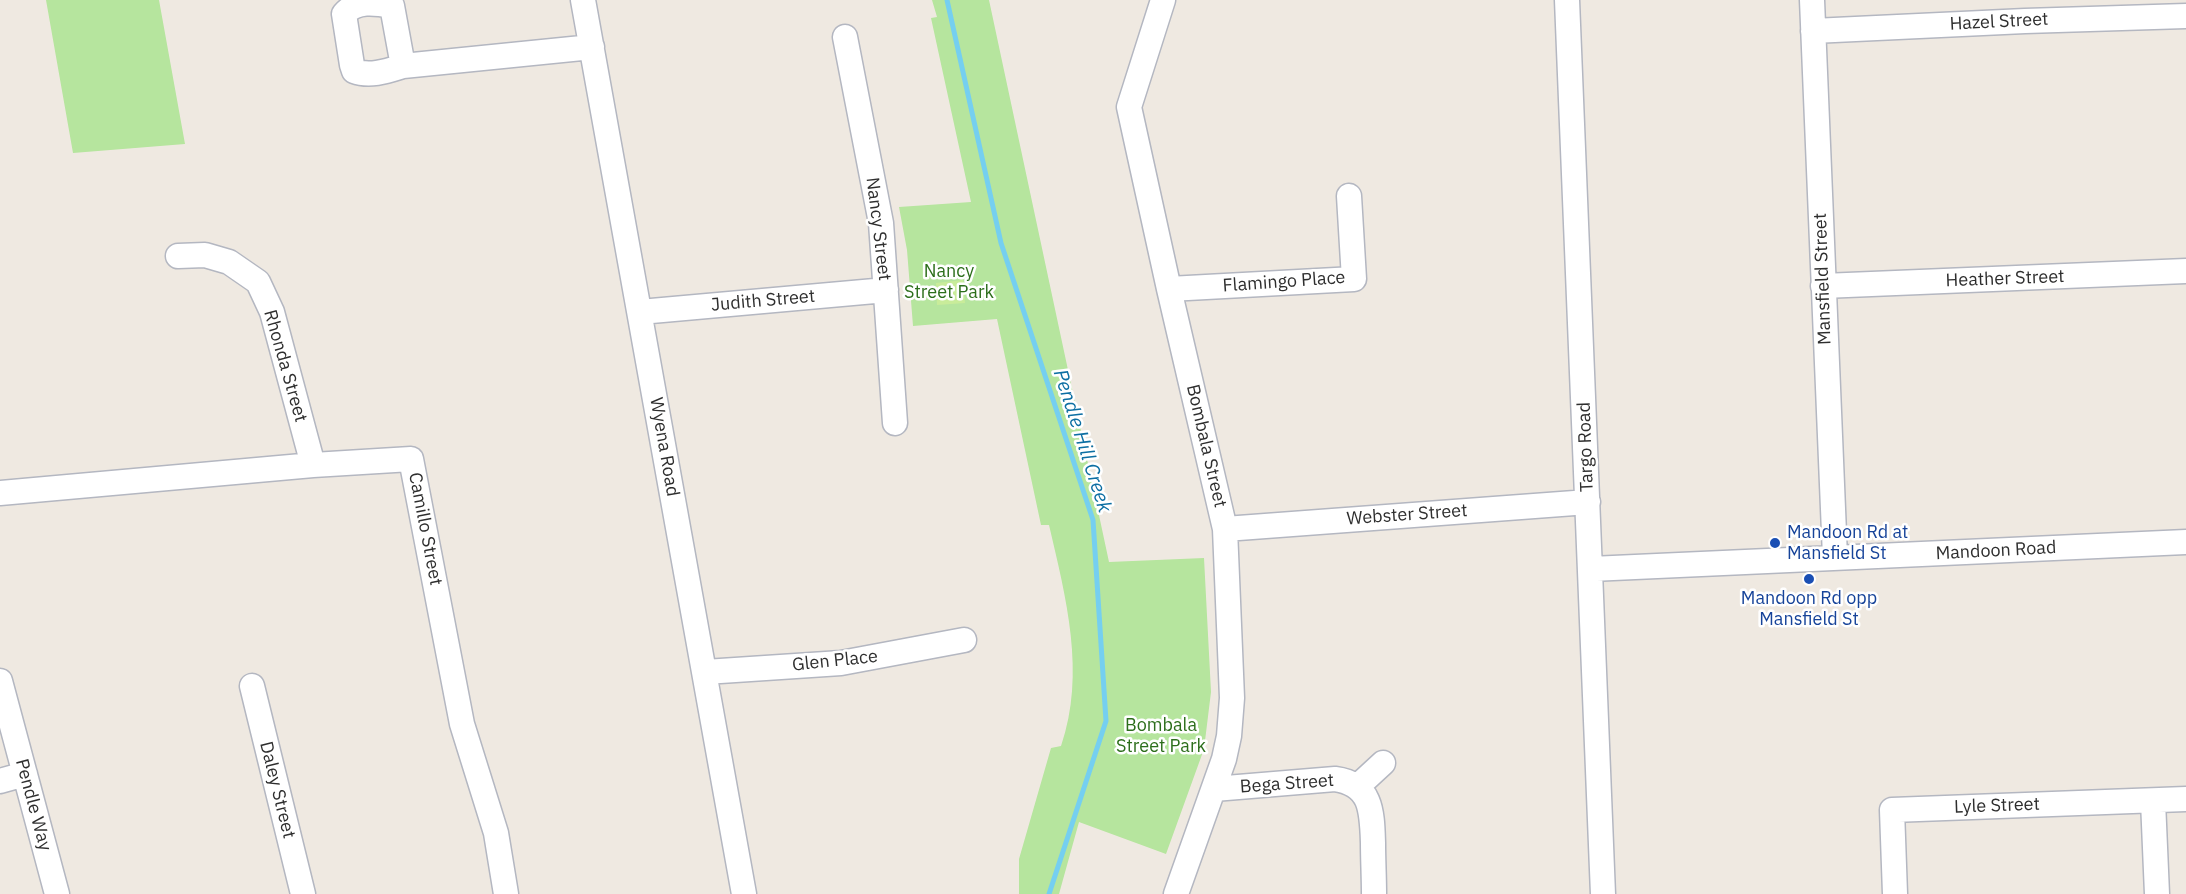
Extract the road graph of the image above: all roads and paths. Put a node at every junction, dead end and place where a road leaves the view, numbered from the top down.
1 (583, 0) edge
2 (1163, 0) edge
3 (1567, 0) edge
4 (1812, 0) edge
5 (392, 3) edge
6 (2024, 10) edge
7 (2186, 16) edge
8 (1813, 32) junction
9 (845, 37) dead end
10 (592, 47) junction
11 (403, 66) junction
12 (1350, 196) dead end
13 (178, 256) dead end
14 (2186, 272) edge
15 (1823, 286) junction
16 (1169, 289) junction
17 (886, 290) junction
18 (640, 312) junction
19 (895, 423) dead end
20 (313, 465) junction
21 (0, 493) edge
22 (1588, 502) junction
23 (1225, 529) junction
24 (2186, 542) edge
25 (1835, 557) junction
26 (1591, 569) junction
27 (964, 640) dead end
28 (705, 672) junction
29 (0, 681) edge
30 (252, 686) dead end
31 (1383, 763) dead end
32 (25, 774) junction
33 (0, 781) edge
34 (1358, 787) junction
35 (1214, 789) junction
36 (2186, 799) edge
37 (2153, 801) junction
38 (57, 894) edge
39 (303, 894) edge
40 (506, 894) edge
41 (744, 894) edge
42 (1176, 894) edge
43 (1374, 894) edge
44 (1603, 894) edge
45 (1895, 894) edge
46 (2157, 894) edge

1 - 10 street, Wyena Road
2 - 16 street, Bombala Street
3 - 22 street, Targo Road
4 - 8 street, Mansfield Street
5 - 11 street
5 - 11 street
6 - 7 street, Hazel Street
6 - 8 street, Hazel Street
8 - 15 street, Mansfield Street
9 - 17 street, Nancy Street
10 - 11 street
10 - 18 street, Wyena Road
12 - 16 street, Flamingo Place
13 - 20 street, Rhonda Street
14 - 15 street, Heather Street
15 - 25 street, Mansfield Street
16 - 23 street, Bombala Street
17 - 18 street, Judith Street
17 - 19 street, Nancy Street
18 - 28 street, Wyena Road
20 - 21 street, Camillo Street
20 - 40 street, Camillo Street
22 - 23 street, Webster Street
22 - 26 street, Targo Road
23 - 35 street, Bombala Street
24 - 25 street, Mandoon Road
25 - 26 street, Mandoon Road
26 - 44 street, Targo Road
27 - 28 street, Glen Place
28 - 41 street, Wyena Road
29 - 32 street, Pendle Way
30 - 39 street, Daley Street
31 - 34 street, Bega Street
32 - 33 street
32 - 38 street, Pendle Way
34 - 35 street, Bega Street
34 - 43 street, Bega Street
35 - 42 street, Bombala Street
36 - 37 street, Lyle Street
37 - 45 street, Lyle Street
37 - 46 street

